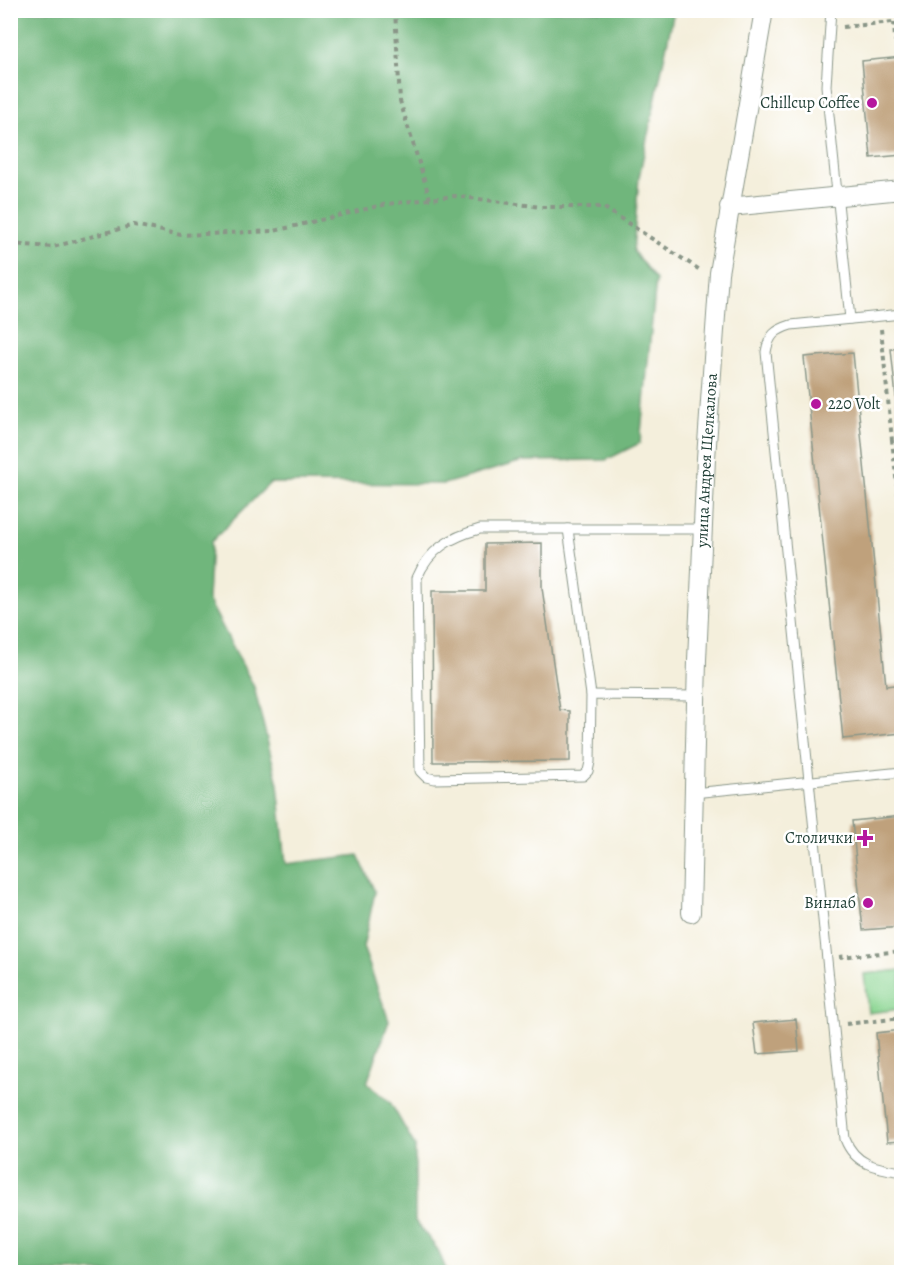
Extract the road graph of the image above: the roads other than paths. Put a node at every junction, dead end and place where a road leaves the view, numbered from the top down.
1 (764, 10) edge
2 (831, 10) edge
3 (902, 190) edge
4 (837, 196) junction
5 (729, 207) junction
6 (902, 314) edge
7 (850, 319) junction
8 (568, 529) junction
9 (703, 529) junction
10 (591, 695) junction
11 (696, 696) junction
12 (902, 772) edge
13 (809, 782) junction
14 (693, 793) junction
15 (691, 913) dead end
16 (902, 1172) edge

1 - 5 street, улица Андрея Щелкалова
2 - 4 lane
3 - 4 street
4 - 5 street
4 - 7 lane
5 - 9 street, улица Андрея Щелкалова
6 - 7 lane
7 - 13 lane
8 - 9 lane
8 - 10 lane
8 - 10 lane
9 - 11 street, улица Андрея Щелкалова
10 - 11 lane
11 - 14 street, улица Андрея Щелкалова
12 - 13 lane
13 - 14 lane
13 - 16 lane
14 - 15 street, улица Андрея Щелкалова

